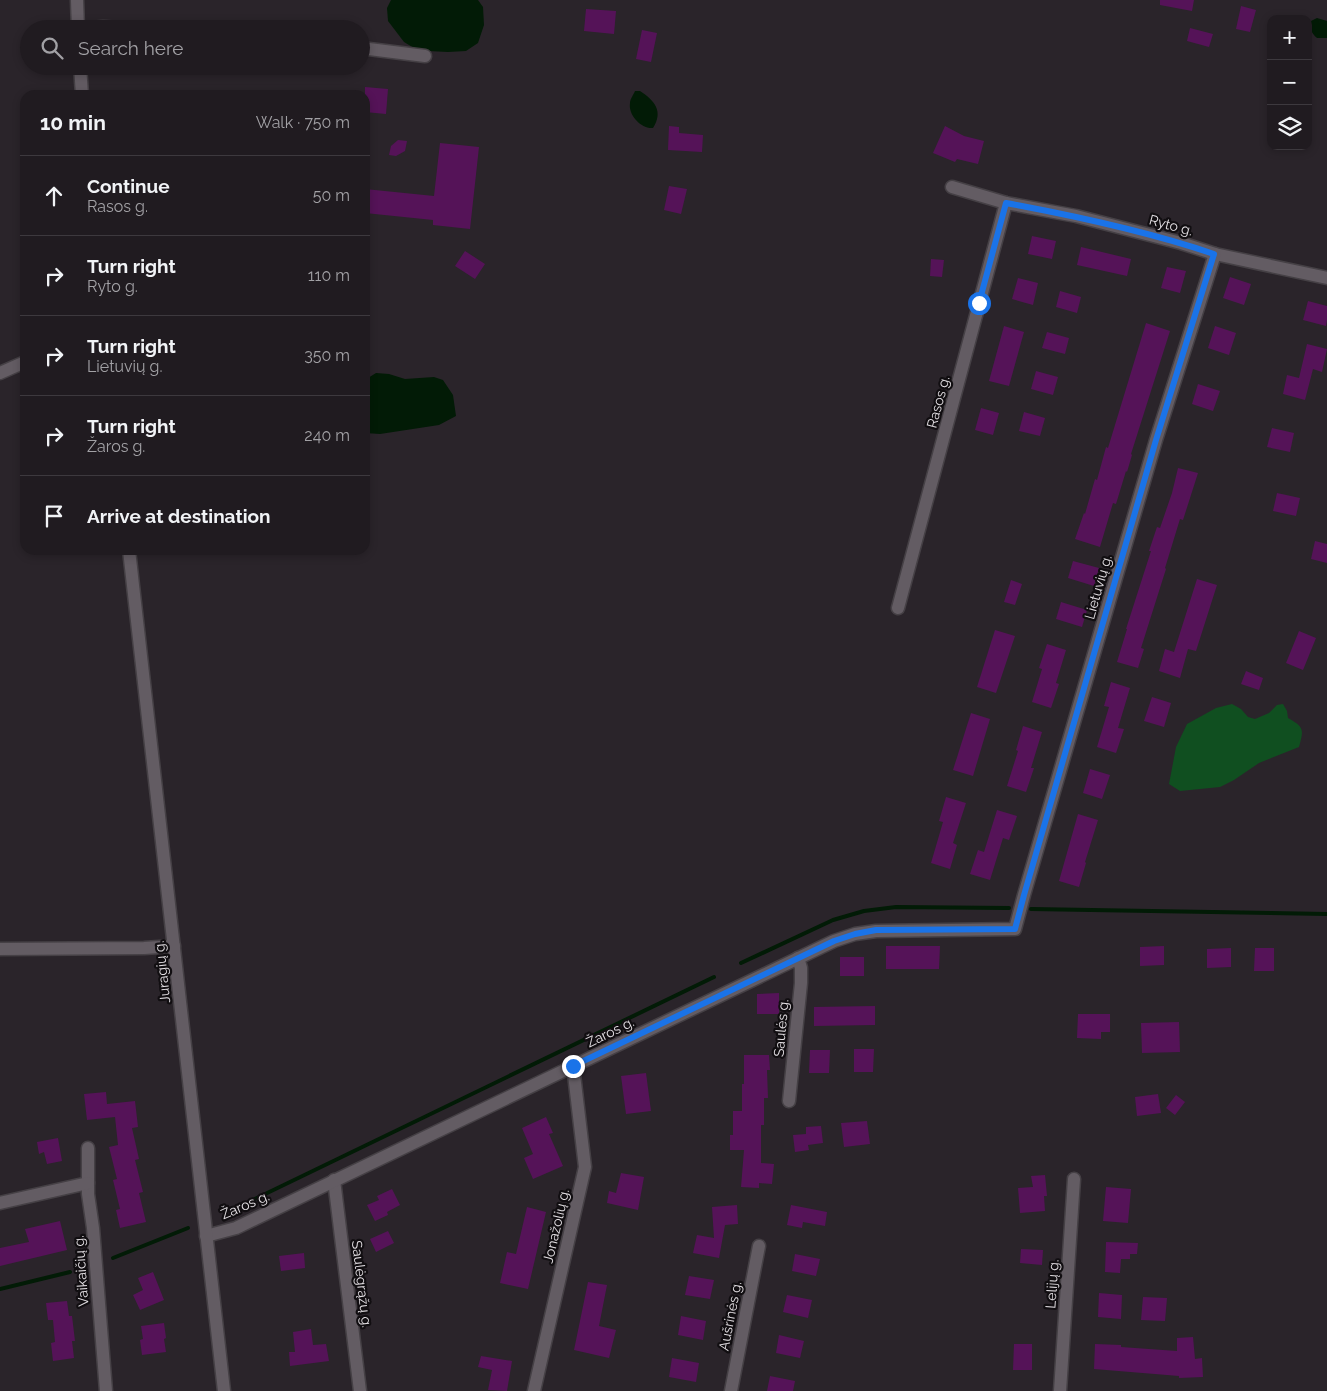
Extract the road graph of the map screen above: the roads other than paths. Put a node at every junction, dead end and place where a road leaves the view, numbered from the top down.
1 (77, 0) edge
2 (78, 20) edge
3 (370, 49) edge
4 (425, 56) dead end
5 (81, 75) edge
6 (82, 90) edge
7 (952, 186) dead end
8 (1006, 203) junction
9 (1214, 254) junction
10 (1327, 278) edge
11 (20, 364) edge
12 (0, 373) edge
13 (130, 555) edge
14 (898, 608) dead end
15 (1015, 929) joint
16 (174, 946) junction
17 (0, 949) edge
18 (798, 958) junction
19 (573, 1066) junction
20 (789, 1101) dead end
21 (88, 1148) dead end
22 (1074, 1179) dead end
23 (334, 1180) junction
24 (88, 1183) junction
25 (0, 1203) edge
26 (206, 1236) junction
27 (760, 1246) dead end
28 (106, 1391) edge
29 (224, 1391) edge
30 (360, 1391) edge
31 (534, 1391) edge
32 (731, 1391) edge
33 (1060, 1391) edge

1 - 2 street
3 - 4 street
5 - 6 street
7 - 8 street, Ryto g.
8 - 9 street, Ryto g.
8 - 14 street, Rasos g.
9 - 10 street, Ryto g.
9 - 15 street, Lietuvių g.
11 - 12 street
13 - 16 street, Juragių g.
15 - 18 street, Žaros g.
16 - 17 street
16 - 26 street, Juragių g.
18 - 19 street, Žaros g.
18 - 20 street, Saulės g.
19 - 23 street, Žaros g.
19 - 31 street, Jonažolių g.
21 - 24 street, Vaikaičių g.
22 - 33 street, Lelijų g.
23 - 26 street, Žaros g.
23 - 30 street, Saulėgrąžų g.
24 - 25 street
24 - 28 street, Vaikaičių g.
26 - 29 street, Juragių g.
27 - 32 street, Aušrinės g.

